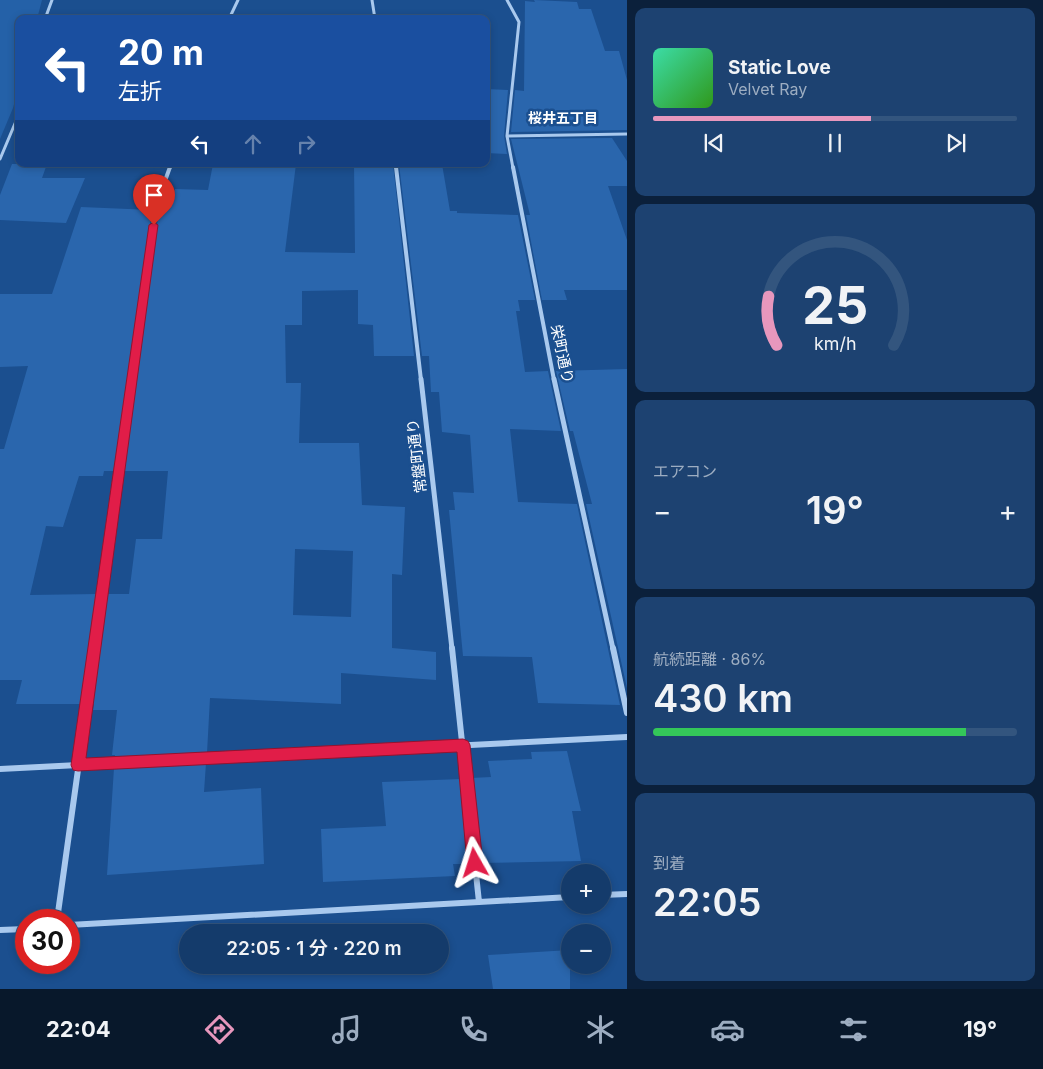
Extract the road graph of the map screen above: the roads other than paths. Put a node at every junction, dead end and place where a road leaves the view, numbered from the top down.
1 (52, 0) edge
2 (238, 0) edge
3 (372, 0) edge
4 (507, 0) edge
5 (46, 15) edge
6 (231, 15) edge
7 (374, 15) edge
8 (15, 123) edge
9 (626, 135) edge
10 (507, 136) junction
11 (0, 159) edge
12 (170, 167) edge
13 (396, 167) edge
14 (627, 713) edge
15 (627, 737) edge
16 (463, 745) junction
17 (78, 765) junction
18 (0, 769) edge
19 (627, 894) edge
20 (611, 895) edge
21 (561, 897) edge
22 (479, 902) junction
23 (58, 909) edge
24 (80, 924) edge
25 (15, 929) edge
26 (0, 930) edge

1 - 5 street
2 - 6 street
3 - 7 street
4 - 10 street, 栄町通り
8 - 11 street
9 - 10 street
10 - 14 street, 栄町通り
12 - 17 street
13 - 16 street, 常盤町通り
15 - 16 street
16 - 17 street
16 - 22 street, 常盤町通り
17 - 18 street
17 - 23 street
19 - 20 street
21 - 22 street
22 - 24 street
25 - 26 street

